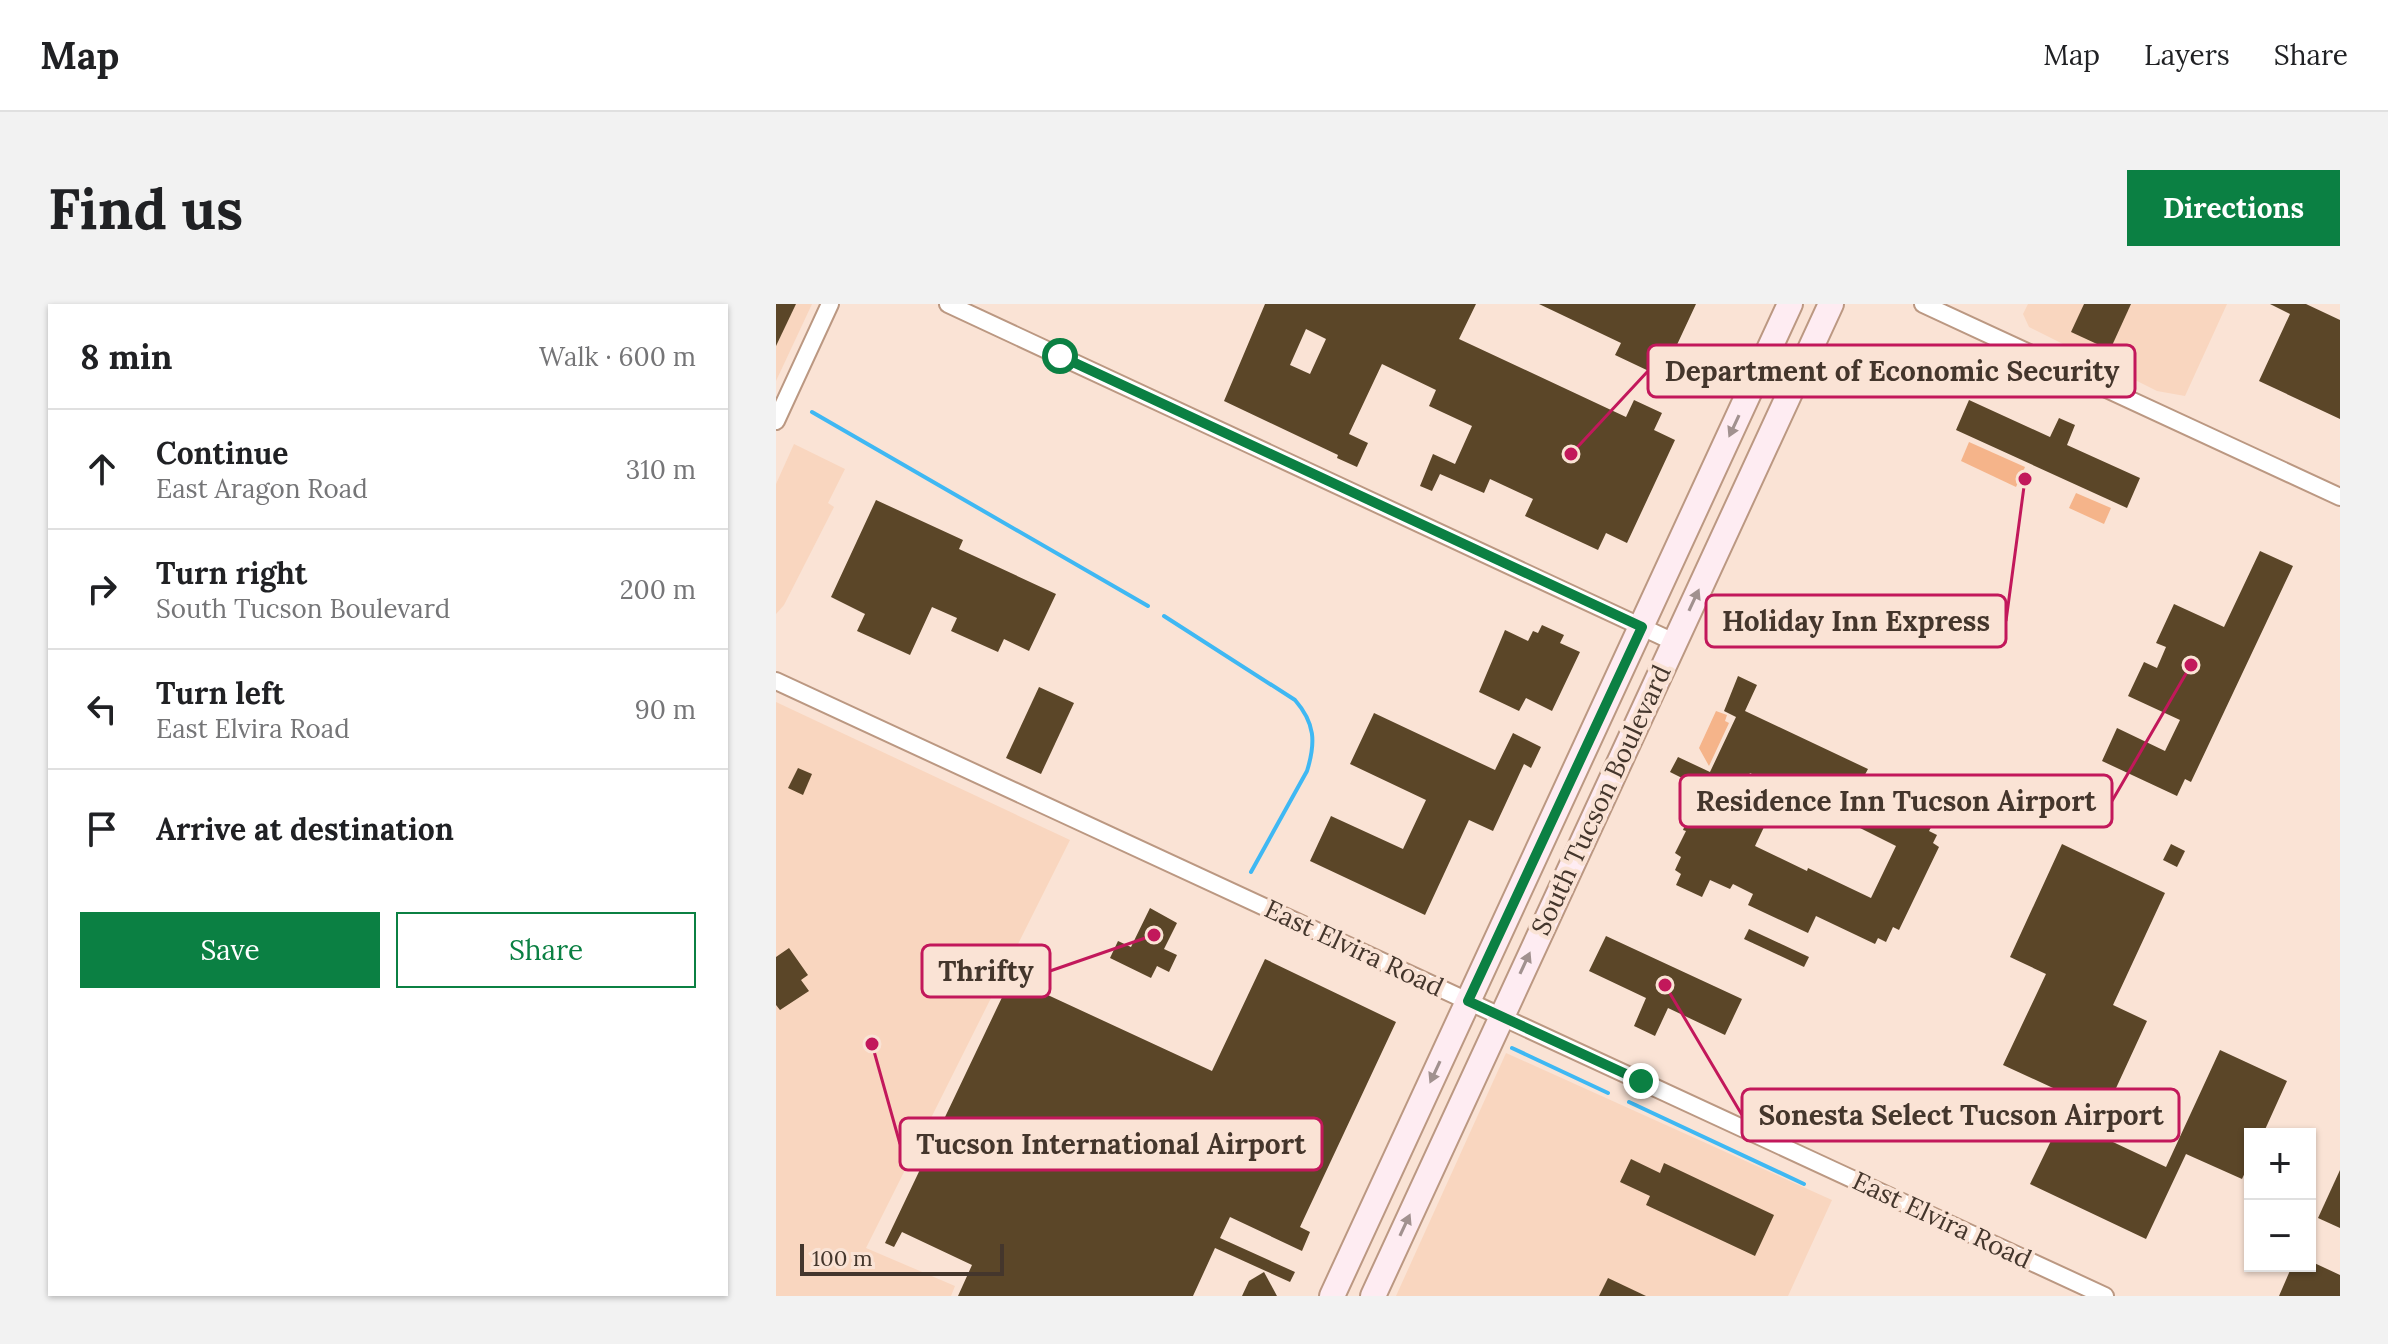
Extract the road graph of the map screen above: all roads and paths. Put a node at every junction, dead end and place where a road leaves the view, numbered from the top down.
1 (830, 304) edge
2 (948, 304) edge
3 (1790, 304) edge
4 (1831, 304) edge
5 (1923, 304) edge
6 (776, 421) edge
7 (2340, 497) edge
8 (1642, 627) junction
9 (1674, 642) junction
10 (776, 681) edge
11 (1468, 1001) junction
12 (1501, 1016) junction
13 (1332, 1296) edge
14 (1373, 1296) edge
15 (2105, 1296) edge

1 - 6 street
2 - 8 street
3 -> 8 main road, South Tucson Boulevard
9 -> 4 main road, South Tucson Boulevard
5 - 7 street
8 - 9 street
8 - 11 main road, South Tucson Boulevard
12 -> 9 main road, South Tucson Boulevard
10 - 11 street, East Elvira Road
11 - 12 street, East Elvira Road
11 -> 13 main road, South Tucson Boulevard
14 -> 12 main road, South Tucson Boulevard
12 - 15 street, East Elvira Road

